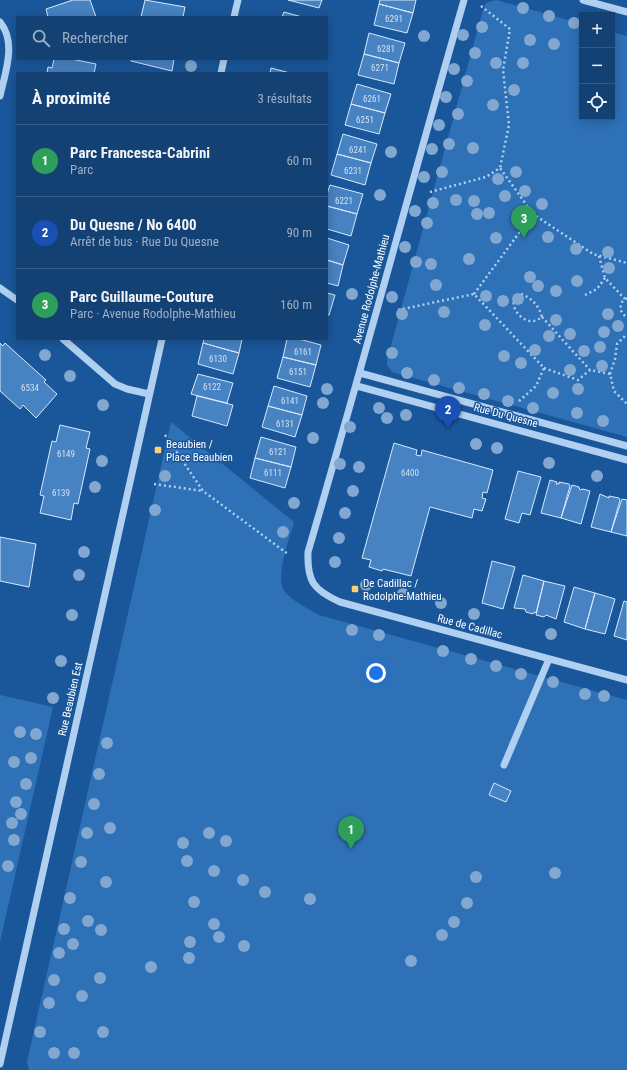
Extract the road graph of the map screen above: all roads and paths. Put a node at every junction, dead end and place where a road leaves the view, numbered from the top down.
1 (238, 0) edge
2 (464, 0) edge
3 (583, 0) edge
4 (481, 6) dead end
5 (627, 12) edge
6 (234, 16) edge
7 (0, 22) edge
8 (224, 60) edge
9 (221, 72) edge
10 (0, 96) edge
11 (500, 168) junction
12 (430, 192) dead end
13 (533, 214) junction
14 (599, 256) junction
15 (627, 263) edge
16 (605, 278) junction
17 (0, 288) edge
18 (474, 294) junction
19 (586, 295) dead end
20 (16, 299) edge
21 (626, 299) edge
22 (398, 310) dead end
23 (542, 317) junction
24 (627, 317) edge
25 (627, 334) edge
26 (64, 340) edge
27 (162, 340) edge
28 (544, 368) junction
29 (590, 370) junction
30 (360, 373) junction
31 (610, 374) junction
32 (357, 386) junction
33 (149, 394) junction
34 (627, 404) edge
35 (512, 408) dead end
36 (165, 435) dead end
37 (627, 446) edge
38 (627, 460) edge
39 (154, 484) dead end
40 (203, 491) junction
41 (288, 554) dead end
42 (312, 584) joint
43 (549, 659) junction
44 (627, 680) edge
45 (504, 765) dead end
46 (0, 1064) edge

1 - 6 street
2 - 30 street, Avenue Rodolphe-Mathieu
3 - 5 street
4 - 11 path
7 - 10 street
8 - 9 street
11 - 12 path
11 - 13 path
13 - 14 path
13 - 18 path
14 - 15 path
14 - 16 path
16 - 19 path
16 - 21 path
17 - 20 street
18 - 22 path
18 - 28 path
21 - 24 path
23 - 23 path
23 - 29 path
25 - 31 path
26 - 33 street
27 - 33 street, Rue Beaubien Est
28 - 29 path
28 - 35 path
29 - 31 path
30 - 32 street, Avenue Rodolphe-Mathieu
30 - 37 street
31 - 34 path
32 - 38 street, Rue Du Quesne
32 - 42 street, Avenue Rodolphe-Mathieu
33 - 46 street, Rue Beaubien Est
36 - 40 path
39 - 40 path
40 - 41 path
42 - 43 street, Rue de Cadillac
43 - 44 street, Rue de Cadillac
43 - 45 street

